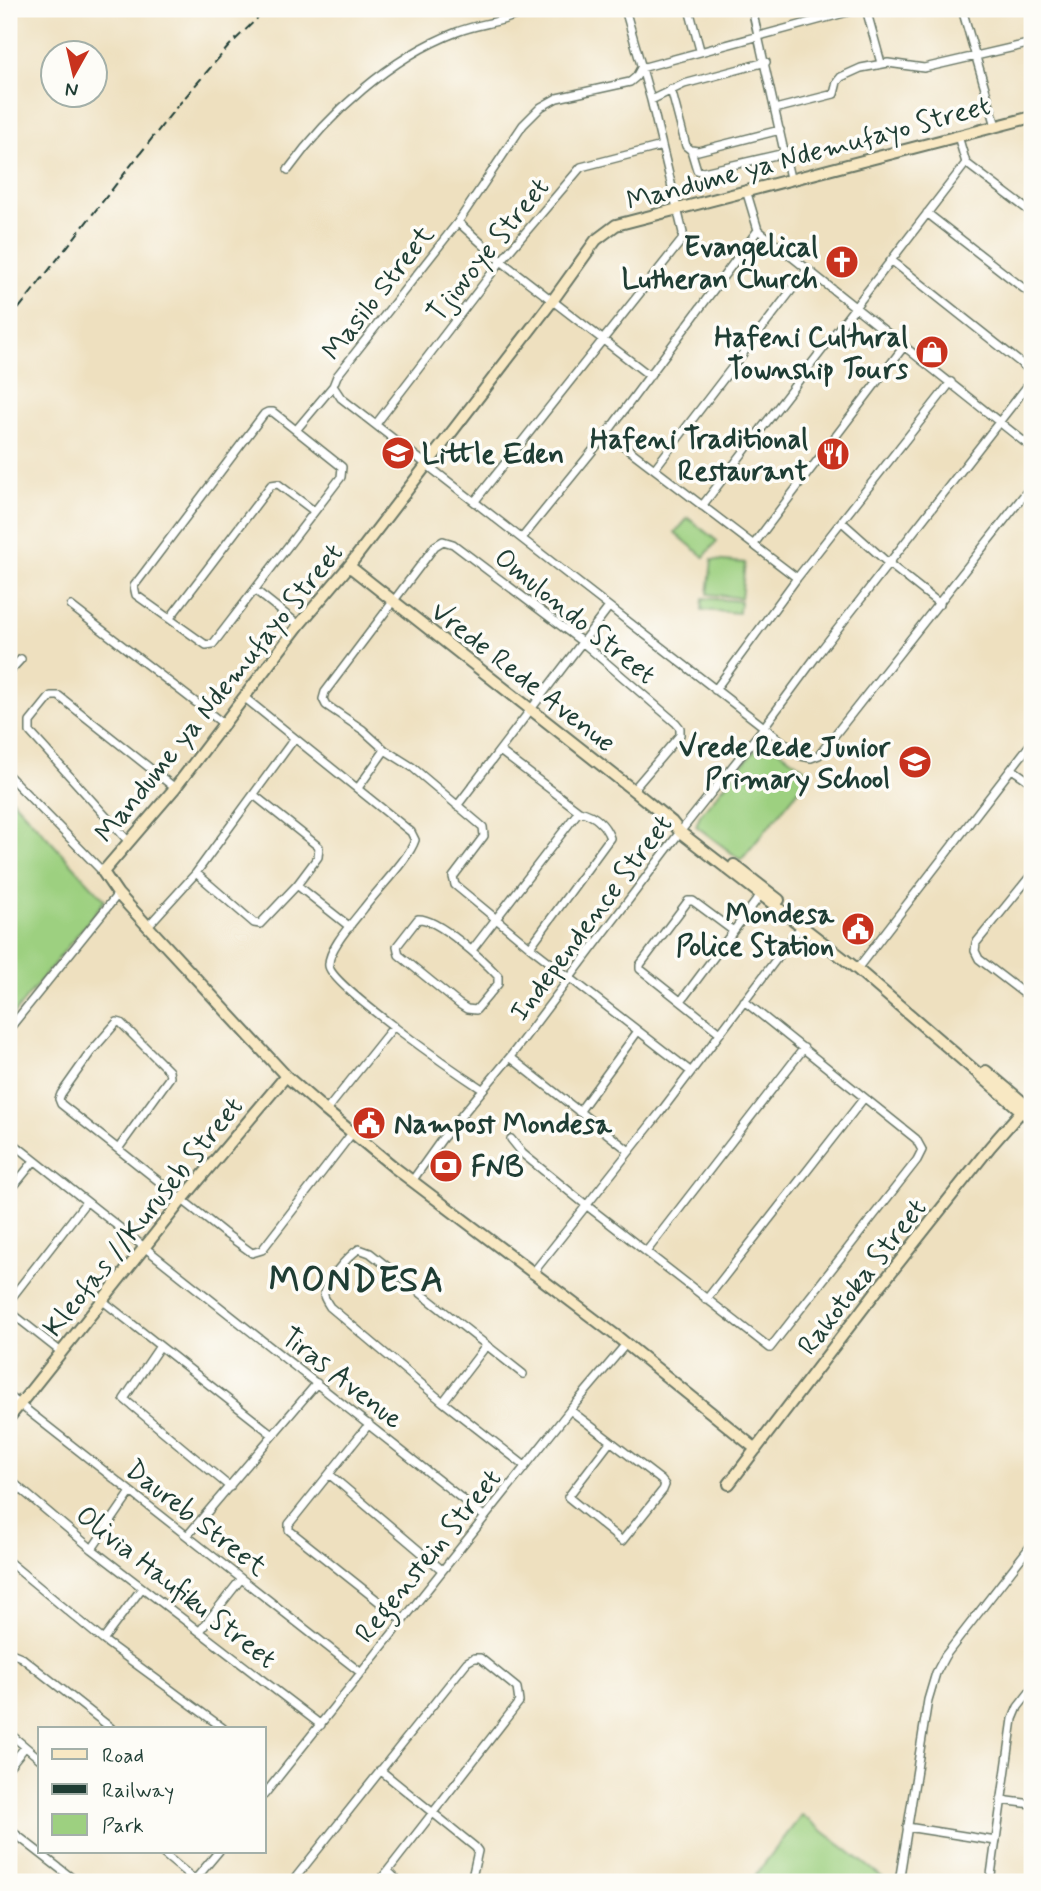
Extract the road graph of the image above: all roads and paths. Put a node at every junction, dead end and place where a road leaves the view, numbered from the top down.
1 (528, 9) edge
2 (625, 9) edge
3 (689, 9) edge
4 (752, 9) edge
5 (859, 9) edge
6 (866, 9) edge
7 (962, 9) edge
8 (760, 35) junction
9 (1032, 43) edge
10 (700, 50) junction
11 (974, 55) junction
12 (766, 62) junction
13 (881, 63) junction
14 (641, 68) junction
15 (671, 89) junction
16 (651, 100) junction
17 (775, 108) junction
18 (1032, 117) edge
19 (996, 126) junction
20 (780, 130) junction
21 (958, 136) junction
22 (662, 146) junction
23 (691, 150) junction
24 (785, 153) junction
25 (966, 163) junction
26 (288, 170) dead end
27 (790, 178) junction
28 (746, 190) junction
29 (678, 209) junction
30 (928, 213) junction
31 (1032, 213) edge
32 (458, 222) junction
33 (758, 230) junction
34 (891, 260) junction
35 (501, 261) junction
36 (807, 270) junction
37 (1032, 295) edge
38 (553, 300) junction
39 (855, 307) junction
40 (602, 339) junction
41 (905, 345) junction
42 (1032, 372) edge
43 (650, 376) junction
44 (1032, 380) edge
45 (951, 382) junction
46 (333, 386) junction
47 (1000, 422) junction
48 (376, 424) junction
49 (297, 429) junction
50 (607, 433) junction
51 (1032, 448) edge
52 (427, 464) junction
53 (655, 468) junction
54 (1032, 485) edge
55 (475, 501) junction
56 (702, 506) junction
57 (314, 511) junction
58 (842, 522) junction
59 (522, 538) junction
60 (754, 544) junction
61 (888, 563) junction
62 (349, 566) junction
63 (797, 578) junction
64 (255, 590) junction
65 (394, 603) junction
66 (940, 604) junction
67 (71, 606) dead end
68 (609, 607) junction
69 (170, 618) junction
70 (299, 625) junction
71 (581, 641) junction
72 (22, 659) dead end
73 (9, 672) edge
74 (715, 690) junction
75 (245, 698) junction
76 (531, 710) junction
77 (225, 725) junction
78 (764, 727) junction
79 (294, 739) junction
80 (1032, 742) edge
81 (385, 750) junction
82 (500, 751) junction
83 (1012, 769) junction
84 (9, 776) edge
85 (1032, 783) edge
86 (175, 788) junction
87 (358, 788) junction
88 (633, 790) junction
89 (254, 795) junction
90 (457, 806) junction
91 (579, 811) junction
92 (682, 829) junction
93 (129, 842) junction
94 (103, 872) junction
95 (196, 873) junction
96 (1032, 874) edge
97 (297, 885) junction
98 (762, 892) junction
99 (118, 894) junction
100 (496, 917) junction
101 (804, 923) junction
102 (148, 926) junction
103 (350, 926) junction
104 (732, 930) junction
105 (530, 947) junction
106 (472, 950) junction
107 (859, 967) junction
108 (569, 977) junction
109 (1032, 993) edge
110 (681, 1001) junction
111 (744, 1001) junction
112 (394, 1026) junction
113 (9, 1029) edge
114 (638, 1031) junction
115 (719, 1032) junction
116 (804, 1048) junction
117 (510, 1057) junction
118 (690, 1071) junction
119 (286, 1076) junction
120 (482, 1089) junction
121 (864, 1098) junction
122 (1029, 1107) edge
123 (326, 1111) junction
124 (579, 1112) junction
125 (1032, 1120) edge
126 (353, 1132) junction
127 (511, 1139) dead end
128 (9, 1140) edge
129 (118, 1149) junction
130 (628, 1150) junction
131 (34, 1161) junction
132 (412, 1181) junction
133 (9, 1192) edge
134 (182, 1200) junction
135 (86, 1202) junction
136 (586, 1205) junction
137 (145, 1247) junction
138 (646, 1252) junction
139 (532, 1274) junction
140 (706, 1300) junction
141 (9, 1301) edge
142 (103, 1301) junction
143 (9, 1311) edge
144 (626, 1344) junction
145 (160, 1346) junction
146 (486, 1346) junction
147 (61, 1352) junction
148 (523, 1374) dead end
149 (317, 1383) junction
150 (9, 1396) edge
151 (443, 1402) junction
152 (20, 1405) junction
153 (570, 1410) junction
154 (9, 1418) edge
155 (369, 1424) junction
156 (273, 1435) junction
157 (610, 1442) junction
158 (756, 1449) junction
159 (525, 1466) junction
160 (329, 1474) junction
161 (9, 1479) edge
162 (729, 1484) dead end
163 (230, 1487) junction
164 (131, 1492) junction
165 (485, 1517) junction
166 (187, 1536) junction
167 (1032, 1544) edge
168 (92, 1549) junction
169 (9, 1562) edge
170 (442, 1570) junction
171 (242, 1578) junction
172 (142, 1588) junction
173 (402, 1620) junction
174 (200, 1631) junction
175 (103, 1640) junction
176 (9, 1652) edge
177 (360, 1672) junction
178 (1032, 1689) edge
179 (321, 1725) junction
180 (110, 1727) edge
181 (221, 1727) edge
182 (9, 1734) edge
183 (25, 1747) junction
184 (38, 1757) edge
185 (9, 1767) edge
186 (380, 1770) junction
187 (266, 1793) edge
188 (1002, 1800) junction
189 (1032, 1804) edge
190 (433, 1812) junction
191 (907, 1827) junction
192 (9, 1829) edge
193 (996, 1841) junction
194 (38, 1852) edge
195 (40, 1853) edge
196 (162, 1853) edge
197 (217, 1853) edge
198 (388, 1871) junction
199 (194, 1881) edge
200 (77, 1882) edge
201 (292, 1882) edge
202 (379, 1882) edge
203 (399, 1882) edge
204 (471, 1882) edge
205 (899, 1882) edge
206 (990, 1882) edge

1 - 26 street
2 - 14 street
3 - 10 street
4 - 8 street
5 - 8 street, Masilo Street
6 - 13 street
7 - 11 street
8 - 10 street, Masilo Street
8 - 12 street
9 - 11 street
10 - 14 street, Masilo Street
11 - 13 street
11 - 19 street
12 - 15 street
12 - 17 street
13 - 17 street
14 - 16 street
14 - 32 street, Masilo Street
15 - 16 street
15 - 23 street
16 - 22 street
17 - 20 street
18 - 19 street, Mandume ya Ndemufayo Street
19 - 21 street, Mandume ya Ndemufayo Street
20 - 23 street
20 - 24 street
21 - 25 street
21 - 27 street, Mandume ya Ndemufayo Street
22 - 29 street
22 - 35 street, Tjiovoye Street
23 - 24 street
24 - 27 street
25 - 30 street
25 - 31 street
27 - 28 street, Mandume ya Ndemufayo Street
28 - 29 street, Mandume ya Ndemufayo Street
28 - 33 street
29 - 38 street, Mandume ya Ndemufayo Street
29 - 40 street
30 - 34 street
30 - 37 street
32 - 35 street
32 - 46 street, Masilo Street
33 - 36 street
33 - 43 street
34 - 39 street
34 - 42 street
35 - 38 street
35 - 48 street, Tjiovoye Street
36 - 39 street
36 - 53 street
38 - 40 street
38 - 52 street, Mandume ya Ndemufayo Street
39 - 41 street
39 - 56 street
40 - 43 street
40 - 55 street
41 - 45 street
41 - 60 street
43 - 50 street
44 - 47 street, Independence Street
45 - 47 street
45 - 58 street
46 - 48 street, Masilo Street
46 - 49 street
47 - 51 street
47 - 61 street, Independence Street
48 - 52 street, Masilo Street
49 - 57 street
49 - 69 street
50 - 53 street
50 - 59 street
52 - 55 street, Masilo Street
52 - 62 street, Mandume ya Ndemufayo Street
53 - 56 street
54 - 66 street
55 - 59 street, Masilo Street
56 - 60 street
57 - 64 street
57 - 69 street
58 - 61 street
58 - 63 street
59 - 68 street, Masilo Street
60 - 63 street
61 - 66 street
61 - 78 street, Independence Street
62 - 65 street, Vrede Rede Avenue
62 - 70 street, Mandume ya Ndemufayo Street
63 - 74 street
64 - 69 street
64 - 70 street
65 - 71 street, Omulondo Street
65 - 76 street, Vrede Rede Avenue
65 - 81 street
66 - 78 street, Masilo Street
67 - 77 street
68 - 71 street
68 - 74 street, Masilo Street
70 - 75 street, Mandume ya Ndemufayo Street
71 - 76 street
71 - 88 street, Omulondo Street
72 - 73 street
74 - 78 street, Masilo Street
75 - 77 street, Mandume ya Ndemufayo Street
75 - 79 street
76 - 82 street
76 - 88 street, Vrede Rede Avenue
77 - 86 street, Mandume ya Ndemufayo Street
78 - 92 street, Independence Street
79 - 87 street
79 - 89 street
80 - 83 street
81 - 87 street
81 - 90 street
82 - 90 street
82 - 91 street
83 - 85 street
83 - 107 street
84 - 94 street
86 - 93 street, Mandume ya Ndemufayo Street
86 - 93 street
87 - 103 street
88 - 92 street, Vrede Rede Avenue
89 - 95 street
89 - 97 street
90 - 100 street
91 - 100 street
91 - 105 street
92 - 98 street, Vrede Rede Avenue
92 - 108 street, Independence Street
93 - 94 street, Mandume ya Ndemufayo Street
94 - 99 street, Mandume ya Ndemufayo Street
95 - 97 street
95 - 102 street
96 - 109 street
97 - 103 street
98 - 101 street, Vrede Rede Avenue
98 - 104 street
99 - 102 street, Mandume ya Ndemufayo Street
99 - 113 street
100 - 105 street
100 - 106 street
101 - 107 street, Vrede Rede Avenue
101 - 111 street
102 - 119 street, Mandume ya Ndemufayo Street
103 - 112 street
104 - 110 street
104 - 110 street
105 - 108 street
106 - 106 street
107 - 122 street, Vrede Rede Avenue
108 - 114 street
108 - 117 street, Independence Street
110 - 115 street
111 - 115 street
111 - 116 street
112 - 120 street
112 - 123 street
114 - 118 street
114 - 124 street
115 - 118 street
116 - 121 street
116 - 138 street
117 - 120 street, Independence Street
117 - 124 street
118 - 130 street
119 - 123 street, Mandume ya Ndemufayo Street
119 - 134 street, Kleofas //Kuruseb Street
120 - 132 street, Independence Street
121 - 140 street
121 - 140 street
122 - 125 street, Vrede Rede Avenue
122 - 158 street, Rakotoka Street
123 - 126 street, Mandume ya Ndemufayo Street
124 - 130 street
126 - 132 street, Mandume ya Ndemufayo Street
126 - 134 street
127 - 136 street
128 - 131 street, Tiras Avenue
129 - 129 street
129 - 134 street
130 - 136 street
131 - 133 street
131 - 135 street, Tiras Avenue
132 - 139 street, Mandume ya Ndemufayo Street
134 - 137 street, Kleofas //Kuruseb Street
135 - 137 street, Tiras Avenue
135 - 141 street
136 - 138 street
136 - 139 street
137 - 142 street, Kleofas //Kuruseb Street
137 - 149 street, Tiras Avenue
138 - 140 street
139 - 144 street, Mandume ya Ndemufayo Street
142 - 145 street
142 - 147 street, Kleofas //Kuruseb Street
143 - 147 street
144 - 153 street, Regenstein Street
144 - 158 street, Mandume ya Ndemufayo Street
145 - 156 street
145 - 163 street
146 - 148 street
146 - 151 street
146 - 151 street
147 - 152 street, Kleofas //Kuruseb Street
149 - 155 street, Tiras Avenue
149 - 156 street
150 - 152 street, Daureb Street
151 - 159 street
152 - 154 street, Kleofas //Kuruseb Street
152 - 164 street, Daureb Street
153 - 157 street
153 - 159 street, Regenstein Street
155 - 160 street
155 - 165 street, Tiras Avenue
156 - 163 street
157 - 157 street
158 - 162 street, Rakotoka Street
159 - 165 street, Regenstein Street
160 - 170 street
160 - 173 street
161 - 168 street, Olivia Haufiku Street
163 - 166 street
164 - 166 street, Daureb Street
164 - 168 street
165 - 170 street, Regenstein Street
166 - 171 street, Daureb Street
167 - 191 street
168 - 172 street, Olivia Haufiku Street
169 - 175 street
170 - 173 street, Regenstein Street
171 - 174 street
171 - 177 street, Daureb Street
172 - 174 street, Olivia Haufiku Street
172 - 175 street
173 - 177 street, Regenstein Street
174 - 179 street, Olivia Haufiku Street
175 - 181 street
176 - 180 street
177 - 179 street, Regenstein Street
178 - 188 street
179 - 187 street, Regenstein Street
182 - 183 street
183 - 184 street
183 - 185 street
186 - 190 street
186 - 190 street
186 - 201 street
188 - 189 street
188 - 193 street
190 - 198 street
190 - 204 street
191 - 193 street
191 - 205 street
192 - 194 street
193 - 206 street
195 - 200 street
196 - 199 street
197 - 199 street
198 - 202 street
198 - 203 street

